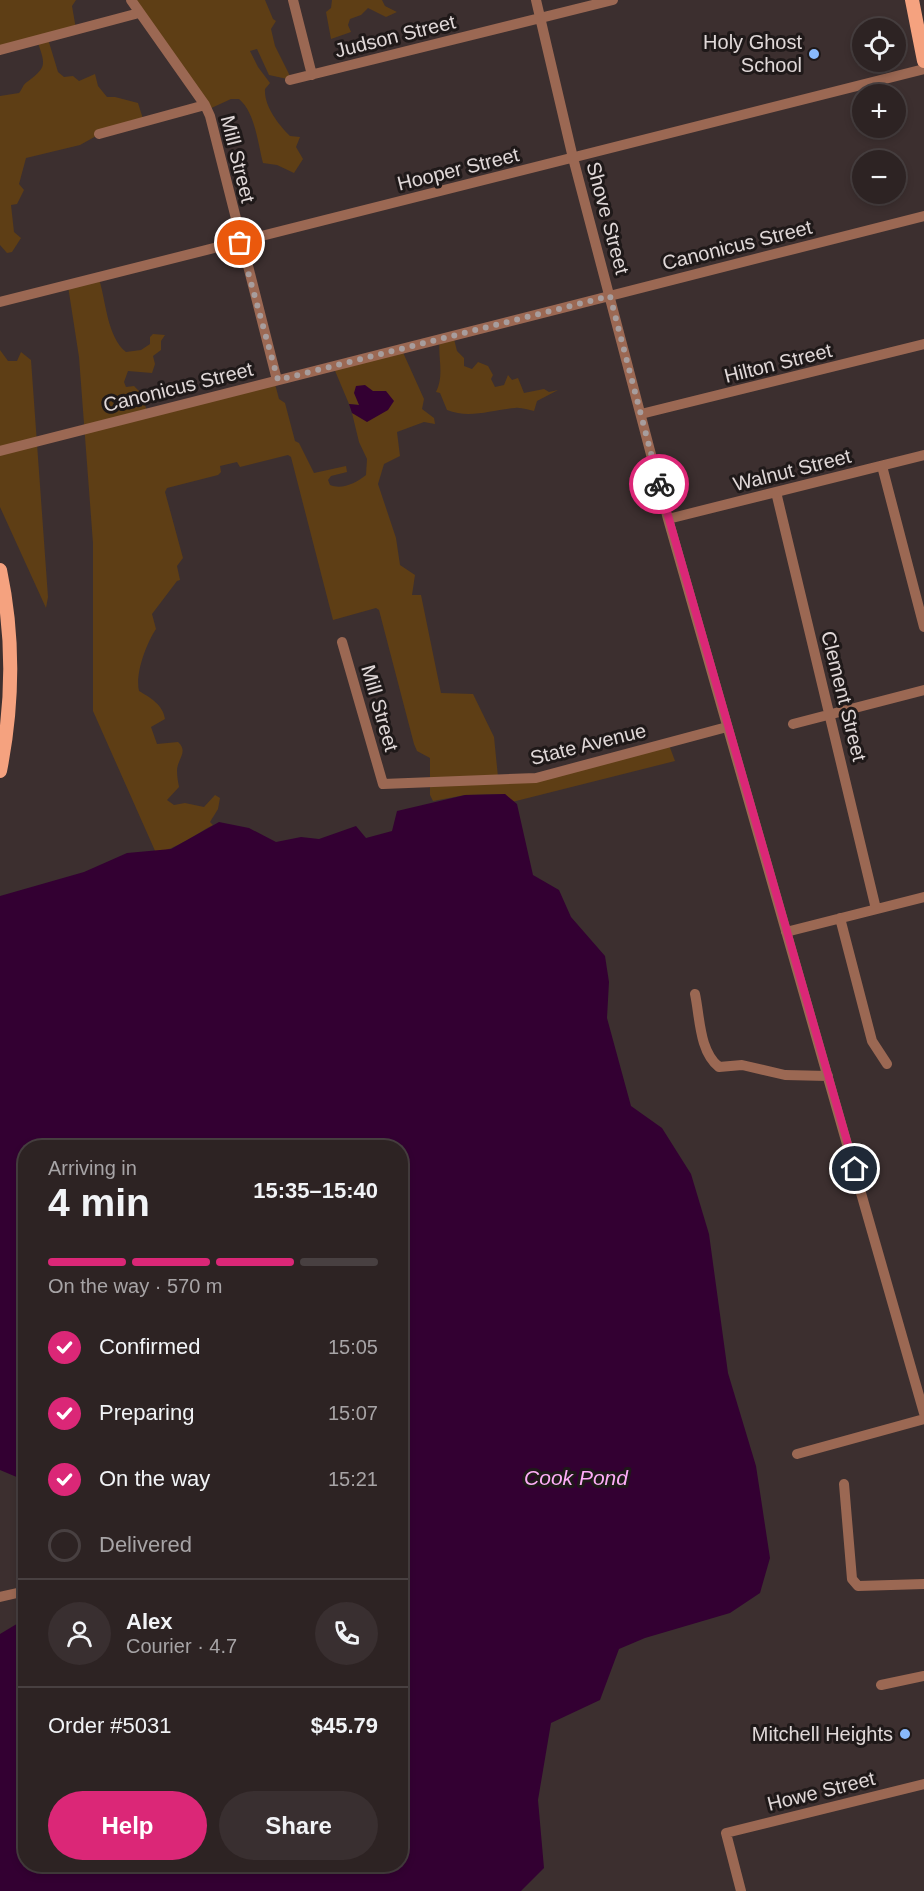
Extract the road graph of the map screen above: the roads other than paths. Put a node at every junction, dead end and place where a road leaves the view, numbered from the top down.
1 (131, 0) edge
2 (292, 0) edge
3 (536, 0) edge
4 (613, 0) edge
5 (912, 0) edge
6 (139, 13) junction
7 (539, 18) junction
8 (0, 50) edge
9 (924, 61) edge
10 (924, 69) edge
11 (312, 75) junction
12 (290, 80) dead end
13 (205, 105) junction
14 (99, 134) dead end
15 (573, 158) junction
16 (924, 216) edge
17 (240, 243) junction
18 (610, 296) junction
19 (0, 302) edge
20 (924, 344) edge
21 (278, 380) junction
22 (641, 414) junction
23 (0, 451) edge
24 (924, 455) edge
25 (882, 466) junction
26 (776, 492) junction
27 (668, 519) junction
28 (0, 570) edge
29 (4, 624) edge
30 (924, 627) edge
31 (342, 642) dead end
32 (924, 690) edge
33 (830, 714) junction
34 (793, 724) dead end
35 (727, 727) junction
36 (0, 771) edge
37 (383, 784) joint
38 (924, 897) edge
39 (876, 909) junction
40 (840, 918) junction
41 (786, 932) junction
42 (695, 994) dead end
43 (886, 1064) dead end
44 (828, 1076) junction
45 (924, 1413) edge
46 (924, 1419) edge
47 (797, 1454) dead end
48 (844, 1484) dead end
49 (924, 1584) edge
50 (18, 1593) edge
51 (0, 1598) edge
52 (924, 1676) edge
53 (881, 1684) dead end
54 (924, 1784) edge
55 (741, 1891) edge

1 - 6 street, Mill Street
2 - 11 street
3 - 7 street, Shove Street
4 - 7 street, Judson Street
5 - 9 main road
6 - 8 street
6 - 13 street, Mill Street
7 - 11 street, Judson Street
7 - 15 street, Shove Street
10 - 15 street, Hooper Street
11 - 12 street, Judson Street
13 - 14 street
13 - 17 street, Mill Street
15 - 17 street, Hooper Street
15 - 18 street, Shove Street
16 - 18 street, Canonicus Street
17 - 19 street, Hooper Street
17 - 21 street, Mill Street
18 - 21 street, Canonicus Street
18 - 22 street, Shove Street
20 - 22 street, Hilton Street
21 - 23 street, Canonicus Street
22 - 27 street, Shove Street
24 - 25 street, Walnut Street
25 - 26 street, Walnut Street
25 - 30 street
26 - 27 street, Walnut Street
26 - 33 street, Clement Street
27 - 35 street, Shove Street
28 - 29 main road
29 - 36 main road
31 - 37 street, Mill Street
32 - 33 street
33 - 34 street
33 - 39 street, Clement Street
35 - 37 street, State Avenue
35 - 41 street, Shove Street
38 - 39 street
39 - 40 street
40 - 41 street
40 - 43 street
41 - 44 street, Shove Street
42 - 44 street
44 - 45 street, Shove Street
46 - 47 street
48 - 49 street
50 - 51 street
52 - 53 street
54 - 55 street, Howe Street

